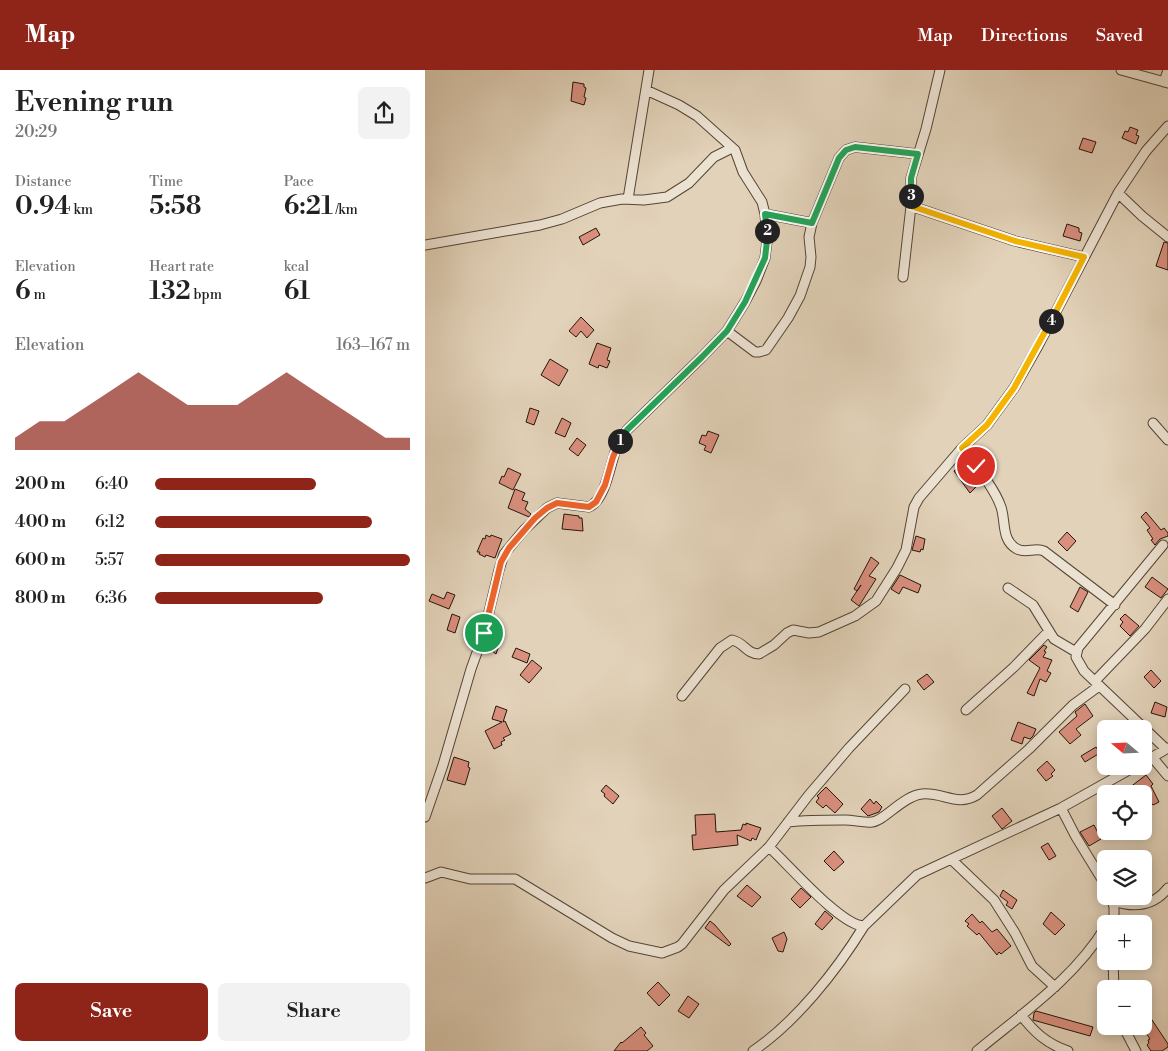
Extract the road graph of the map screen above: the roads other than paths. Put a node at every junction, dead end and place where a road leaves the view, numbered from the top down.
1 (649, 70) edge
2 (939, 70) edge
3 (1121, 70) edge
4 (1168, 70) edge
5 (1166, 83) edge
6 (646, 90) junction
7 (1168, 126) edge
8 (732, 148) junction
9 (918, 154) junction
10 (1118, 193) junction
11 (628, 199) junction
12 (911, 206) junction
13 (765, 214) junction
14 (812, 223) junction
15 (1168, 237) edge
16 (425, 245) edge
17 (1084, 257) junction
18 (903, 277) dead end
19 (727, 331) junction
20 (1153, 423) dead end
21 (1168, 440) edge
22 (962, 448) junction
23 (1163, 544) dead end
24 (1008, 588) dead end
25 (1168, 600) edge
26 (1115, 604) junction
27 (1049, 631) junction
28 (1076, 652) junction
29 (1097, 684) junction
30 (905, 689) dead end
31 (682, 696) dead end
32 (966, 710) dead end
33 (1167, 748) edge
34 (1153, 756) edge
35 (1153, 758) edge
36 (1120, 775) edge
37 (1168, 776) edge
38 (1061, 808) junction
39 (425, 817) edge
40 (788, 822) junction
41 (769, 847) junction
42 (951, 859) junction
43 (1097, 872) edge
44 (425, 878) edge
45 (1168, 888) edge
46 (1152, 901) edge
47 (1113, 905) edge
48 (1125, 905) edge
49 (1140, 905) edge
50 (1114, 914) edge
51 (864, 926) junction
52 (1097, 941) edge
53 (1055, 987) junction
54 (1021, 1015) junction
55 (1128, 1035) edge
56 (753, 1051) edge
57 (977, 1051) edge
58 (1068, 1051) edge
59 (1136, 1051) edge

1 - 6 street
2 - 9 street
3 - 5 street
4 - 5 street
6 - 8 street
6 - 11 street
7 - 10 street
8 - 11 street
8 - 13 street
9 - 12 street
9 - 14 street
10 - 15 street
10 - 17 street
11 - 16 street
12 - 17 street
12 - 18 street
13 - 14 street
13 - 19 street
14 - 19 street
17 - 22 street
19 - 39 street
20 - 21 street
22 - 26 street
22 - 31 street
23 - 26 street
24 - 27 street
25 - 29 street
26 - 28 street
27 - 28 street
27 - 32 street
28 - 29 street
29 - 33 street
29 - 40 street
30 - 40 street
33 - 34 street
35 - 37 street
36 - 38 street
38 - 42 street
38 - 43 street
40 - 41 street
41 - 44 street
41 - 51 street
42 - 51 street
42 - 53 street
45 - 46 street
47 - 50 street
48 - 49 street
51 - 56 street
52 - 53 street
53 - 54 street
54 - 57 street
54 - 58 street
55 - 59 street

